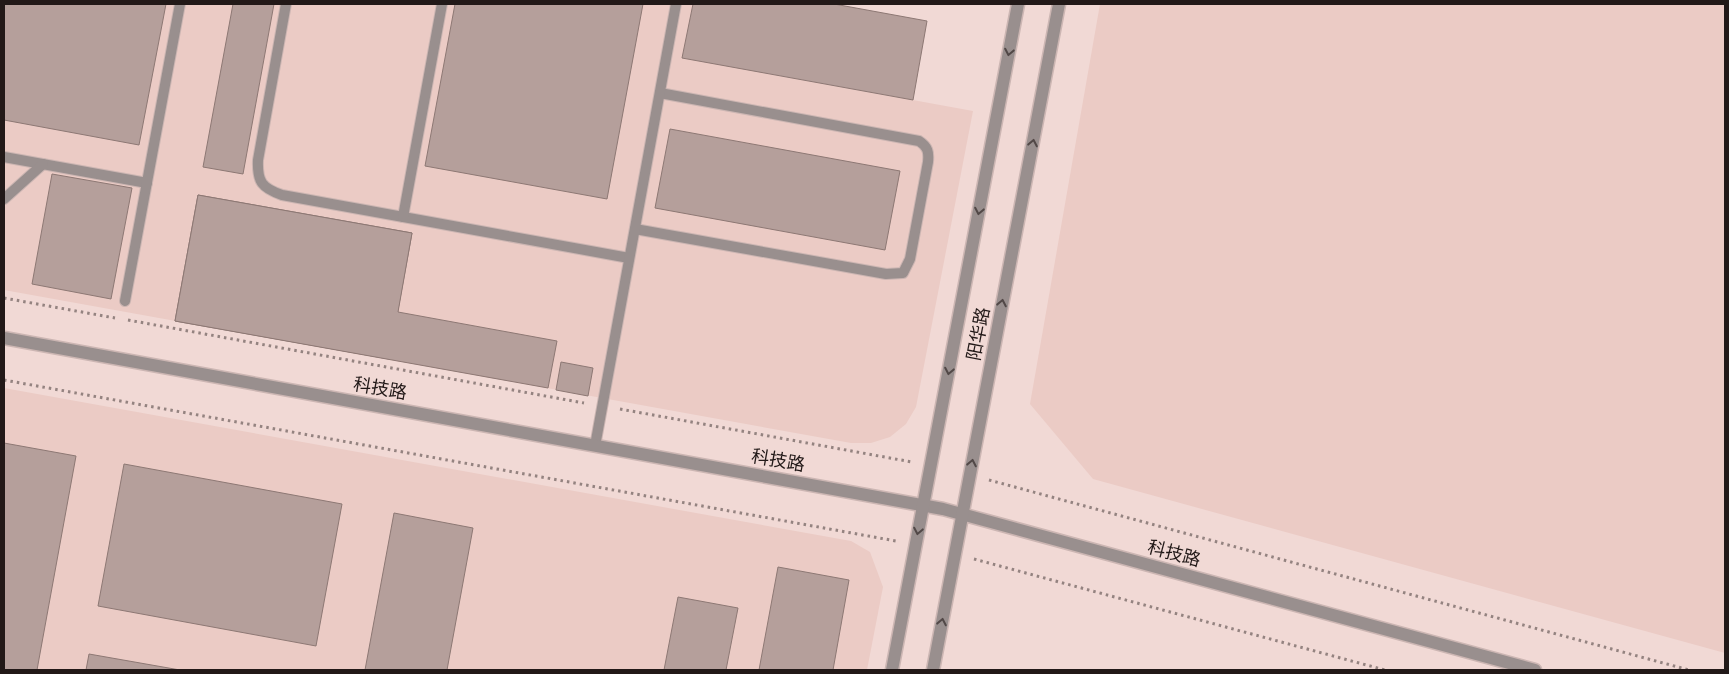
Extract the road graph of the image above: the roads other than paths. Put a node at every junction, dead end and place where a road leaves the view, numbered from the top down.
1 (180, 4) edge
2 (286, 4) edge
3 (442, 4) edge
4 (676, 4) edge
5 (1018, 4) edge
6 (1059, 4) edge
7 (660, 93) junction
8 (4, 157) edge
9 (43, 164) junction
10 (147, 183) junction
11 (4, 199) edge
12 (403, 217) junction
13 (635, 229) junction
14 (629, 258) junction
15 (125, 301) dead end
16 (4, 338) edge
17 (595, 446) junction
18 (923, 506) junction
19 (962, 514) junction
20 (892, 670) edge
21 (933, 670) edge
22 (1534, 670) edge

1 - 10 lane
2 - 12 lane
3 - 12 lane
4 - 7 lane
5 -> 18 street, 阳华路
19 -> 6 street, 阳华路
7 - 13 lane
7 - 13 lane
8 - 9 lane
9 - 10 lane
9 - 11 lane
10 - 15 lane
12 - 14 lane
13 - 14 lane
14 - 17 lane
16 - 17 street, 科技路
17 - 18 street, 科技路
18 - 19 street, 科技路
18 -> 20 street, 阳华路
21 -> 19 street, 阳华路
19 - 22 street, 科技路

